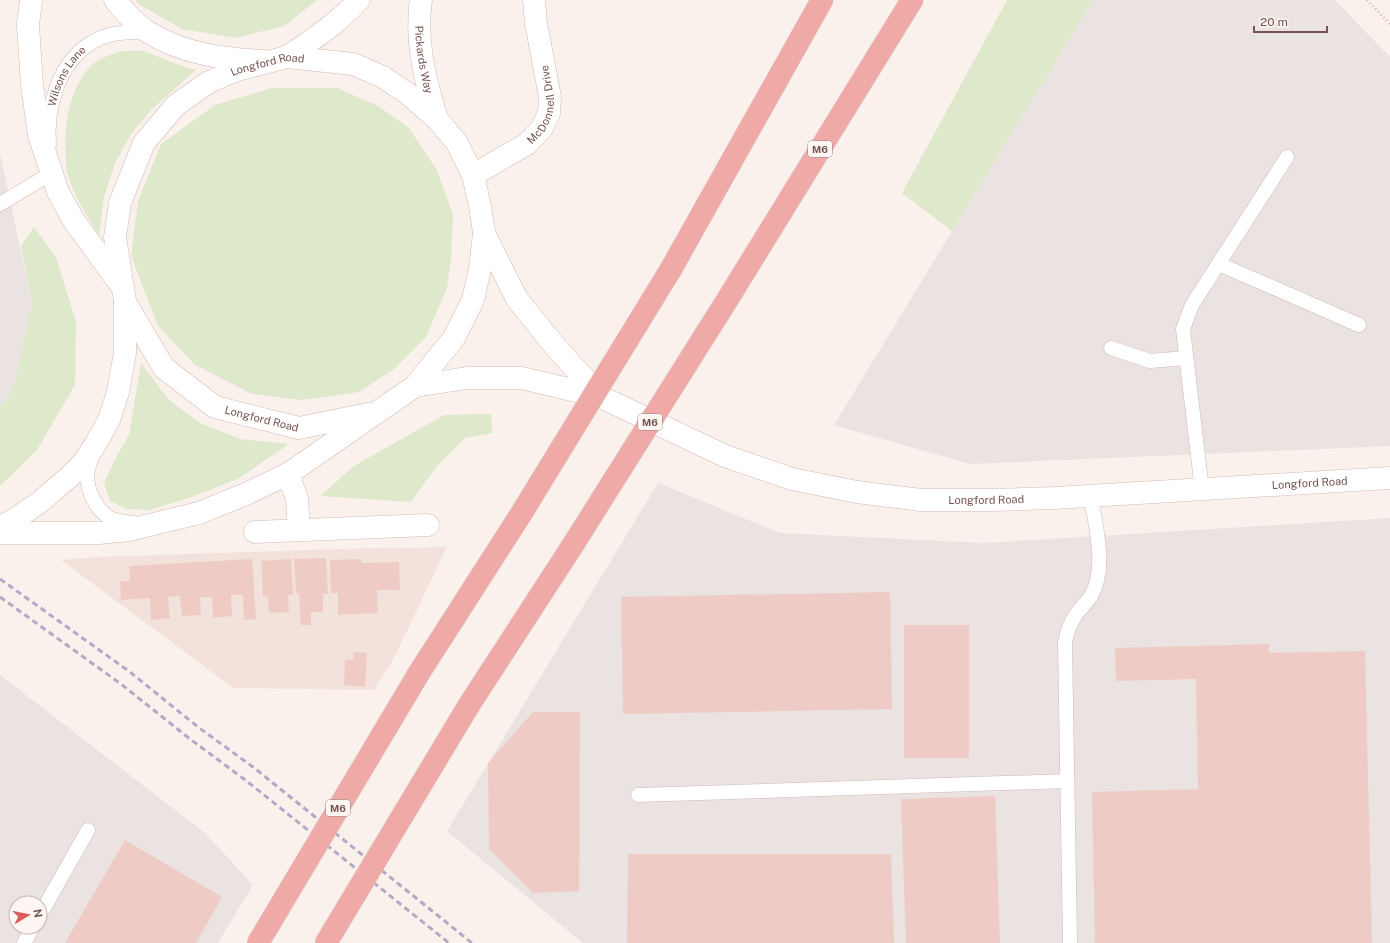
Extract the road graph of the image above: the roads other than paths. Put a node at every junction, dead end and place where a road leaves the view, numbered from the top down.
1 (31, 0) edge
2 (115, 0) edge
3 (359, 0) edge
4 (421, 0) edge
5 (534, 0) edge
6 (822, 0) edge
7 (912, 0) edge
8 (148, 32) junction
9 (278, 60) junction
10 (437, 119) junction
11 (1287, 157) dead end
12 (52, 173) junction
13 (473, 175) junction
14 (0, 204) edge
15 (484, 233) junction
16 (1219, 264) junction
17 (124, 294) junction
18 (1359, 325) dead end
19 (1110, 348) dead end
20 (1186, 358) junction
21 (415, 386) junction
22 (601, 398) junction
23 (378, 412) junction
24 (95, 445) junction
25 (288, 474) junction
26 (1390, 478) edge
27 (1202, 490) junction
28 (1091, 496) junction
29 (161, 523) junction
30 (428, 525) dead end
31 (0, 527) edge
32 (299, 530) junction
33 (255, 532) dead end
34 (0, 533) edge
35 (1068, 781) junction
36 (638, 795) dead end
37 (88, 830) dead end
38 (48, 901) edge
39 (258, 943) edge
40 (326, 943) edge
41 (1070, 943) edge

1 - 12 main road, Wilsons Lane
2 - 8 main road, Wilsons Lane
3 - 9 main road
4 - 10 main road, Pickards Way
5 - 13 main road, McDonnell Drive
6 - 39 highway, M6, bridge
7 - 40 highway, M6, bridge
8 - 9 main road, Wilsons Lane
8 - 12 lane, Wilsons Lane
9 - 10 main road, Longford Road
9 - 17 main road, Longford Road
10 - 13 main road, Longford Road
11 - 16 lane
12 - 14 lane
12 - 17 main road, Wilsons Lane
13 - 15 main road, Longford Road
15 - 21 main road, Longford Road
15 - 22 main road, Longford Road
16 - 18 lane
16 - 20 lane
17 - 23 main road, Longford Road
17 - 24 main road, Longford Road
19 - 20 lane
20 - 27 lane
21 - 22 main road, Longford Road
21 - 23 main road, Longford Road
22 - 28 main road, Longford Road
23 - 25 main road, Longford Road
24 - 29 lane, Longford Road
24 - 31 main road, Longford Road
25 - 29 main road, Longford Road
25 - 32 main road
26 - 27 main road, Longford Road
27 - 28 main road, Longford Road
28 - 35 lane
29 - 34 main road, Longford Road
30 - 32 main road
32 - 33 main road
35 - 36 lane
35 - 41 lane
37 - 38 lane

